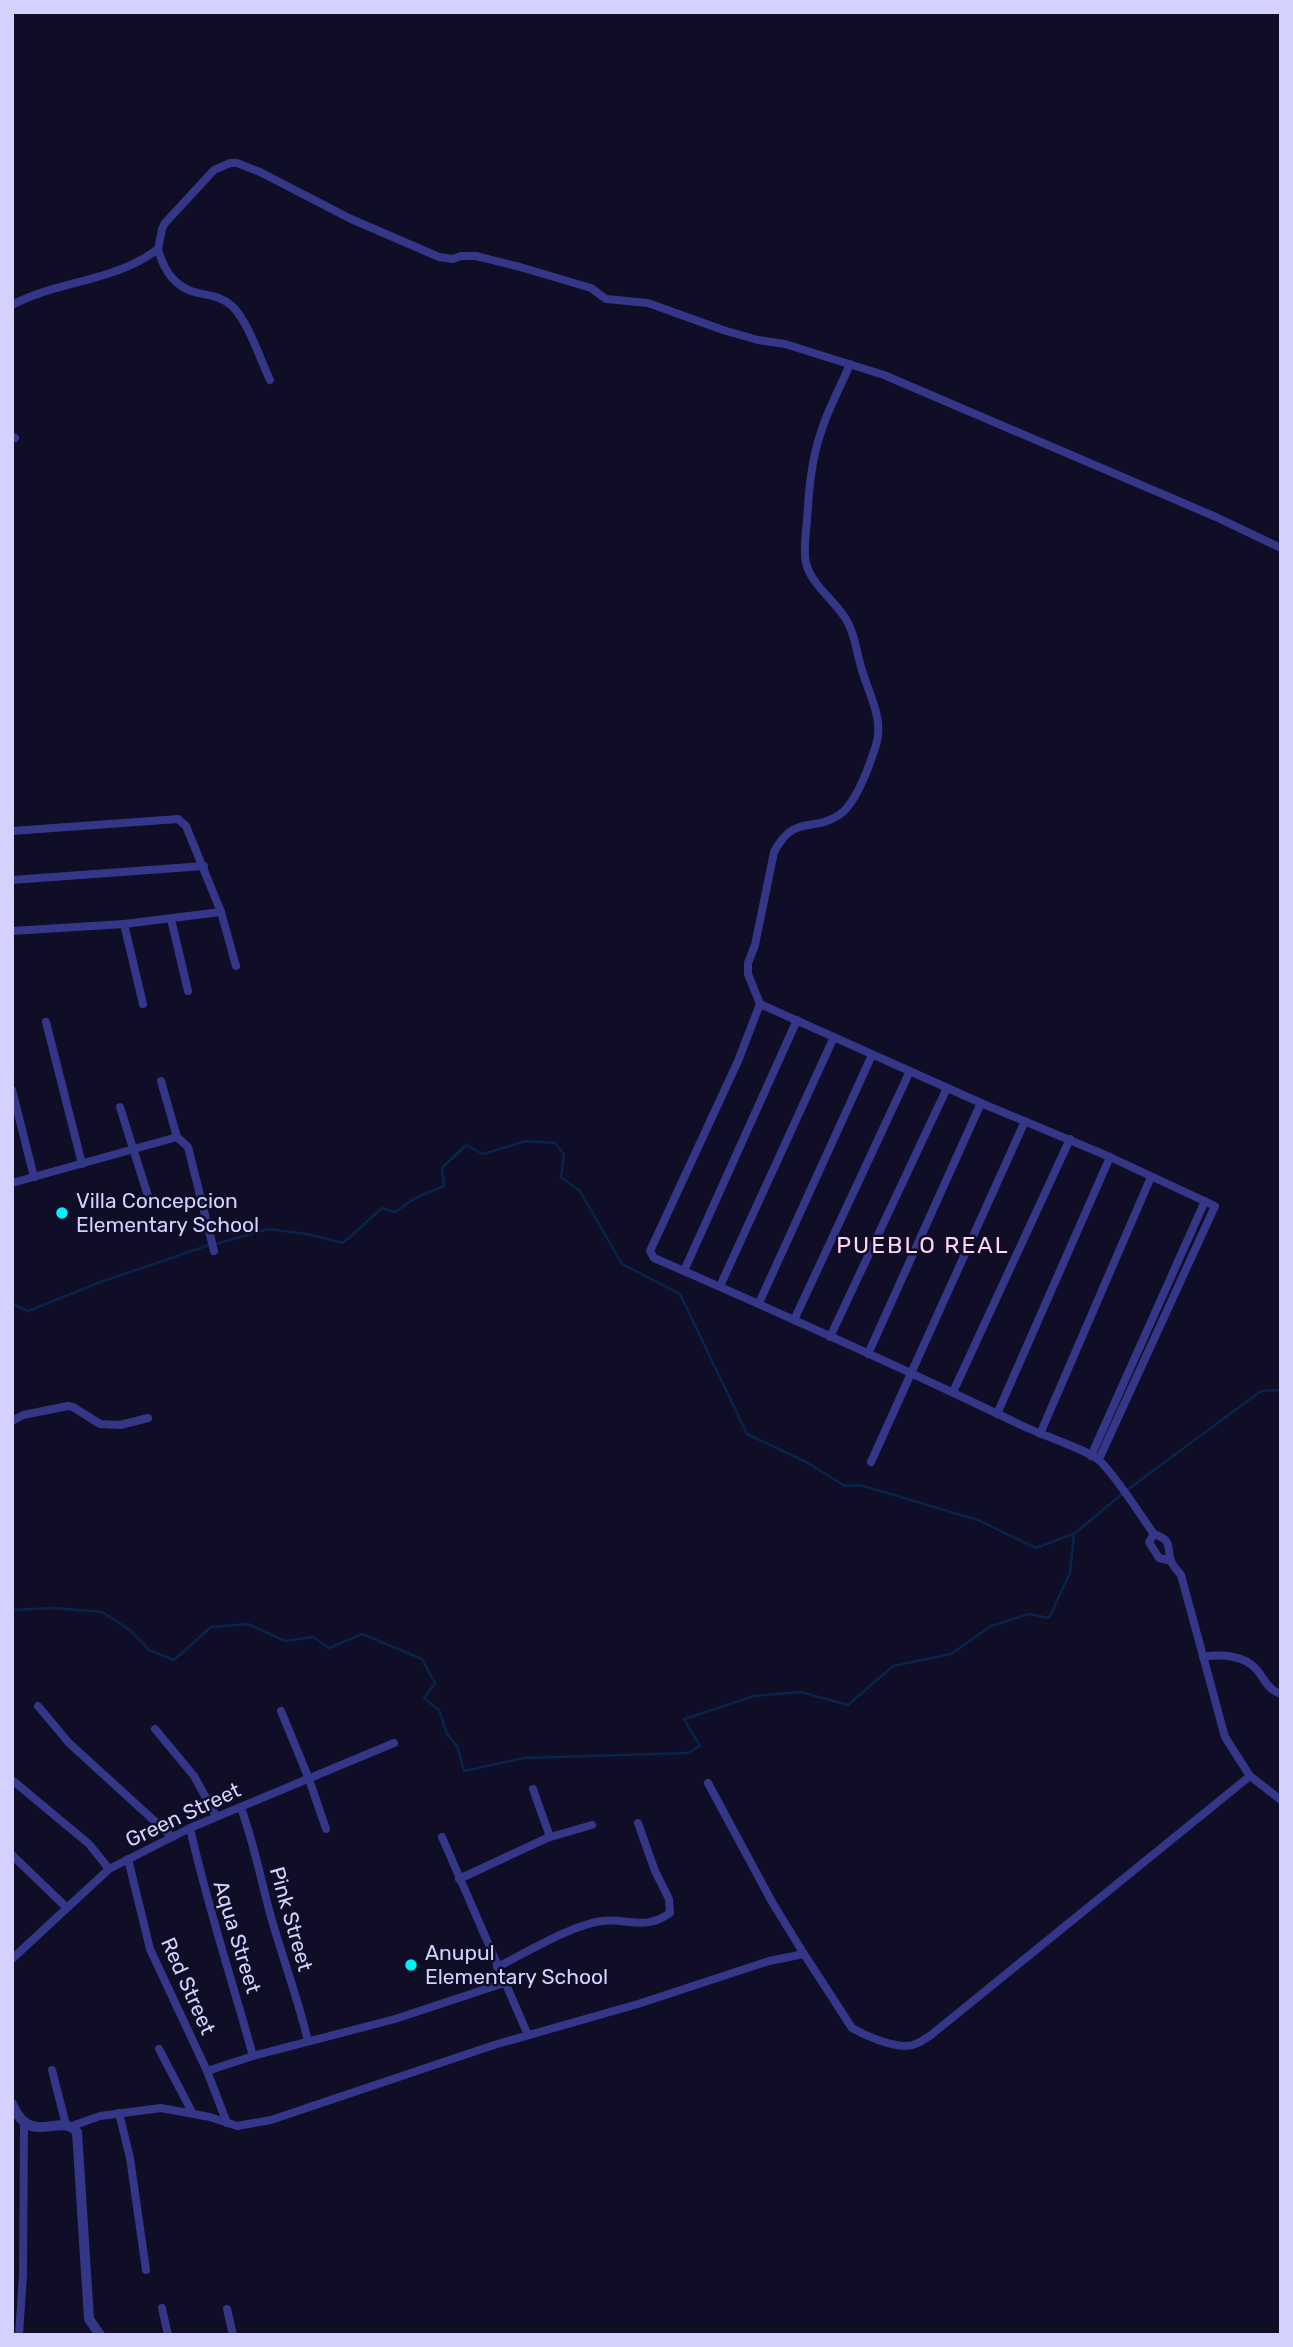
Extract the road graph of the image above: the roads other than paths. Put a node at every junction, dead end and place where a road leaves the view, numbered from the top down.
1 (158, 249) junction
2 (12, 305) edge
3 (850, 364) junction
4 (270, 380) dead end
5 (1281, 548) edge
6 (12, 831) edge
7 (204, 866) junction
8 (12, 880) edge
9 (221, 912) junction
10 (171, 919) junction
11 (124, 924) junction
12 (12, 931) edge
13 (236, 967) dead end
14 (188, 991) dead end
15 (143, 1004) dead end
16 (760, 1004) junction
17 (797, 1020) junction
18 (46, 1022) dead end
19 (834, 1037) junction
20 (872, 1055) junction
21 (910, 1071) junction
22 (161, 1081) dead end
23 (947, 1088) junction
24 (12, 1090) edge
25 (981, 1103) junction
26 (120, 1107) dead end
27 (1025, 1121) junction
28 (177, 1137) junction
29 (1070, 1139) junction
30 (132, 1151) junction
31 (1110, 1157) junction
32 (82, 1164) junction
33 (34, 1177) junction
34 (1151, 1177) junction
35 (12, 1183) edge
36 (148, 1196) dead end
37 (214, 1251) dead end
38 (684, 1271) junction
39 (720, 1286) junction
40 (759, 1303) junction
41 (794, 1320) junction
42 (830, 1337) junction
43 (868, 1354) junction
44 (912, 1373) junction
45 (953, 1392) junction
46 (998, 1414) junction
47 (148, 1418) dead end
48 (12, 1421) edge
49 (1040, 1434) junction
50 (1095, 1457) junction
51 (871, 1462) dead end
52 (1154, 1534) junction
53 (1171, 1561) junction
54 (1203, 1657) junction
55 (1281, 1694) edge
56 (38, 1706) dead end
57 (281, 1711) dead end
58 (155, 1729) dead end
59 (394, 1743) dead end
60 (1250, 1776) junction
61 (309, 1779) junction
62 (12, 1780) edge
63 (708, 1783) dead end
64 (533, 1789) dead end
65 (1281, 1800) edge
66 (241, 1808) junction
67 (216, 1816) junction
68 (638, 1823) dead end
69 (592, 1825) dead end
70 (190, 1828) junction
71 (326, 1829) dead end
72 (172, 1837) junction
73 (442, 1837) dead end
74 (550, 1837) junction
75 (12, 1855) edge
76 (128, 1859) junction
77 (109, 1869) junction
78 (459, 1880) junction
79 (66, 1907) junction
80 (804, 1954) junction
81 (13, 1956) edge
82 (498, 1967) junction
83 (505, 1983) junction
84 (528, 2035) junction
85 (308, 2041) junction
86 (159, 2049) dead end
87 (253, 2056) junction
88 (52, 2070) dead end
89 (207, 2071) junction
90 (12, 2104) edge
91 (119, 2113) junction
92 (193, 2114) junction
93 (24, 2123) junction
94 (227, 2123) junction
95 (69, 2125) junction
96 (146, 2270) dead end
97 (162, 2308) dead end
98 (227, 2309) dead end
99 (19, 2335) edge
100 (100, 2335) edge
101 (168, 2335) edge
102 (233, 2335) edge

1 - 2 street
1 - 3 street
1 - 4 street
3 - 5 street
3 - 16 street
6 - 7 street
7 - 8 street
7 - 9 street
9 - 10 street
9 - 13 street
10 - 11 street
10 - 14 street
11 - 12 street
11 - 15 street
16 - 17 street
16 - 38 street
17 - 19 street
17 - 38 street
18 - 32 street
19 - 20 street
19 - 39 street
20 - 21 street
20 - 40 street
21 - 23 street
21 - 41 street
22 - 28 street
23 - 25 street
23 - 42 street
24 - 33 street
25 - 27 street
25 - 43 street
26 - 30 street
27 - 29 street
27 - 44 street
28 - 30 street
28 - 37 street
29 - 31 street
29 - 45 street
30 - 32 street
30 - 36 street
31 - 34 street
31 - 46 street
32 - 33 street
33 - 35 street
34 - 49 street
34 - 50 street
38 - 39 street
39 - 40 street
40 - 41 street
41 - 42 street
42 - 43 street
43 - 44 street
44 - 45 street
44 - 51 street
45 - 46 street
46 - 49 street
47 - 48 street
49 - 50 street
50 - 52 street
52 - 53 street
52 - 53 street
53 - 54 street
54 - 55 street
54 - 60 street
56 - 72 street
57 - 61 street
58 - 67 street
59 - 61 street, Green Street
60 - 65 street
60 - 80 street
61 - 66 street, Green Street
61 - 71 street
62 - 77 street
63 - 80 street
64 - 74 street
66 - 67 street, Green Street
66 - 85 street, Pink Street
67 - 70 street, Green Street
68 - 82 street
69 - 74 street
70 - 72 street, Green Street
70 - 87 street, Aqua Street
72 - 76 street, Green Street
73 - 78 street
74 - 78 street
75 - 79 street
76 - 77 street, Green Street
76 - 89 street, Red Street
77 - 79 street, Green Street
78 - 82 street
79 - 81 street, Green Street
80 - 84 street
82 - 83 street
83 - 84 street
83 - 85 street
84 - 94 street
85 - 87 street
86 - 92 street
87 - 89 street
88 - 95 street
89 - 94 street, Red Street
90 - 93 street
91 - 92 street
91 - 95 street
91 - 96 street
92 - 94 street
93 - 95 street
93 - 99 street
95 - 100 street
97 - 101 street
98 - 102 street

